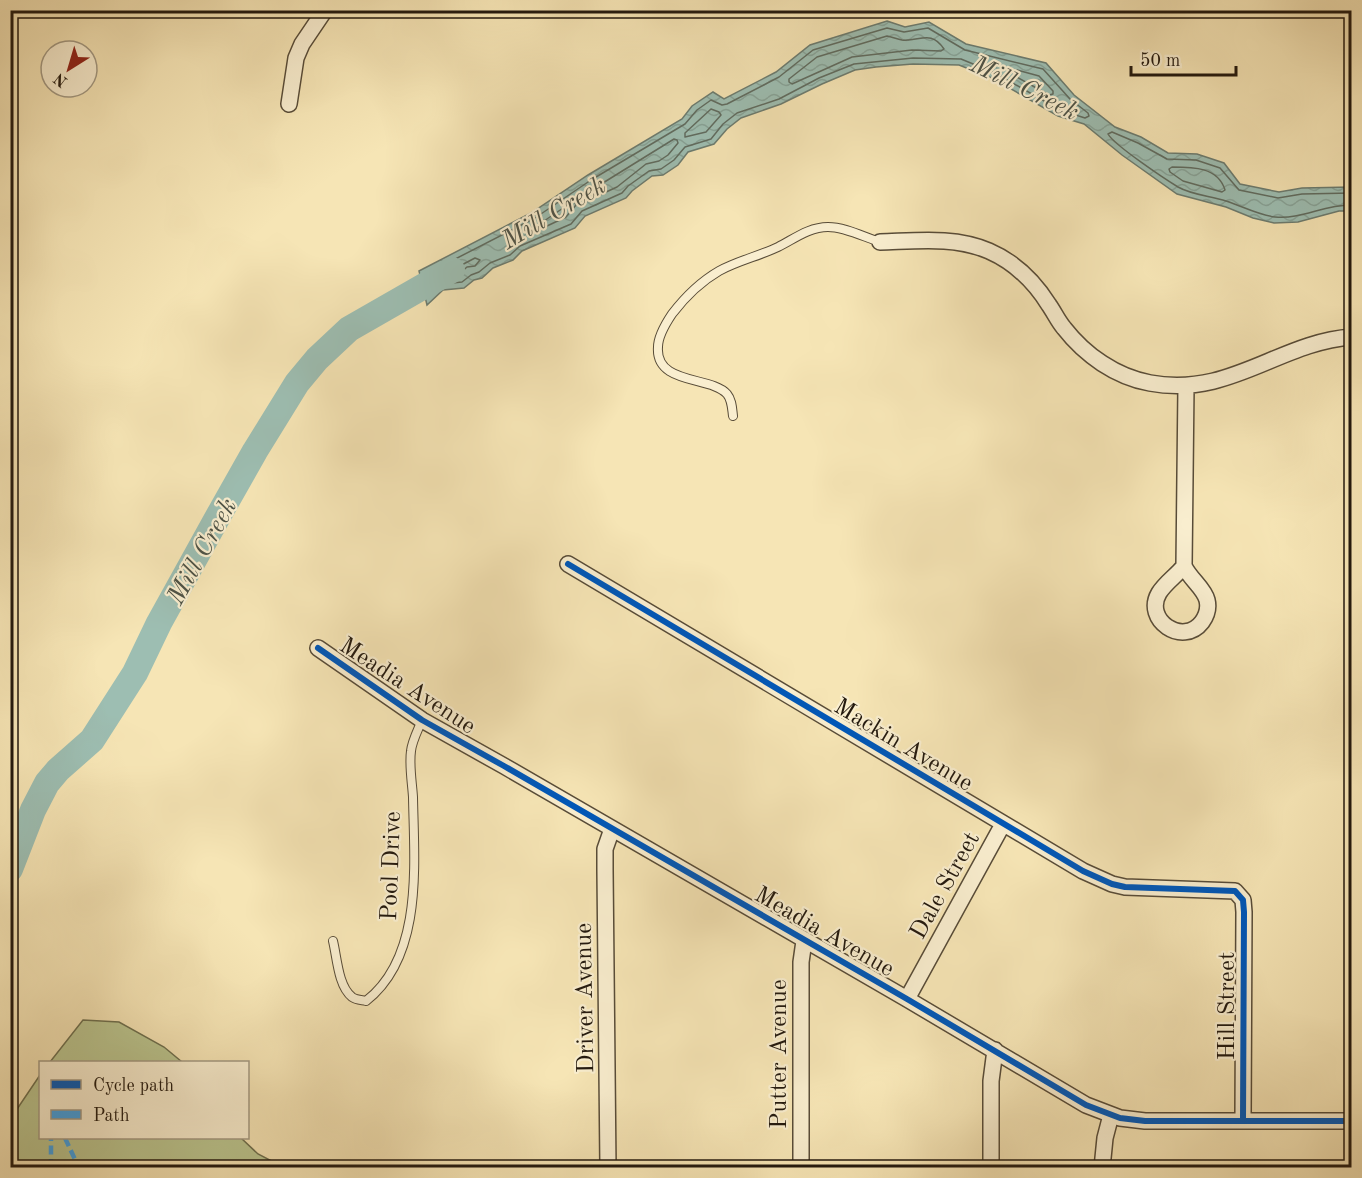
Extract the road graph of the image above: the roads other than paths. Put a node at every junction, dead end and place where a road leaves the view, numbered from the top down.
1 (325, 10) edge
2 (289, 104) dead end
3 (880, 242) joint
4 (1352, 337) edge
5 (1186, 386) junction
6 (734, 416) dead end
7 (568, 564) dead end
8 (1184, 566) dead end
9 (318, 648) dead end
10 (422, 720) junction
11 (1003, 824) junction
12 (612, 829) junction
13 (1240, 895) joint
14 (804, 940) junction
15 (333, 941) dead end
16 (908, 999) junction
17 (995, 1050) junction
18 (1111, 1116) junction
19 (1243, 1120) junction
20 (1352, 1121) edge
21 (608, 1167) edge
22 (801, 1167) edge
23 (991, 1167) edge
24 (1102, 1167) edge

1 - 2 street
3 - 5 street
3 - 6 lane
4 - 5 street
5 - 8 street
7 - 11 street, Mackin Avenue
9 - 10 street, Meadia Avenue
10 - 12 street, Meadia Avenue
10 - 15 lane, Pool Drive
11 - 13 street, Mackin Avenue
11 - 16 street, Dale Street
12 - 14 street, Meadia Avenue
12 - 21 street, Driver Avenue
13 - 19 street, Hill Street
14 - 16 street, Meadia Avenue
14 - 22 street, Putter Avenue
16 - 17 street, Meadia Avenue
17 - 18 street, Meadia Avenue
17 - 23 street
18 - 19 street, Meadia Avenue
18 - 24 street
19 - 20 street, Meadia Avenue

